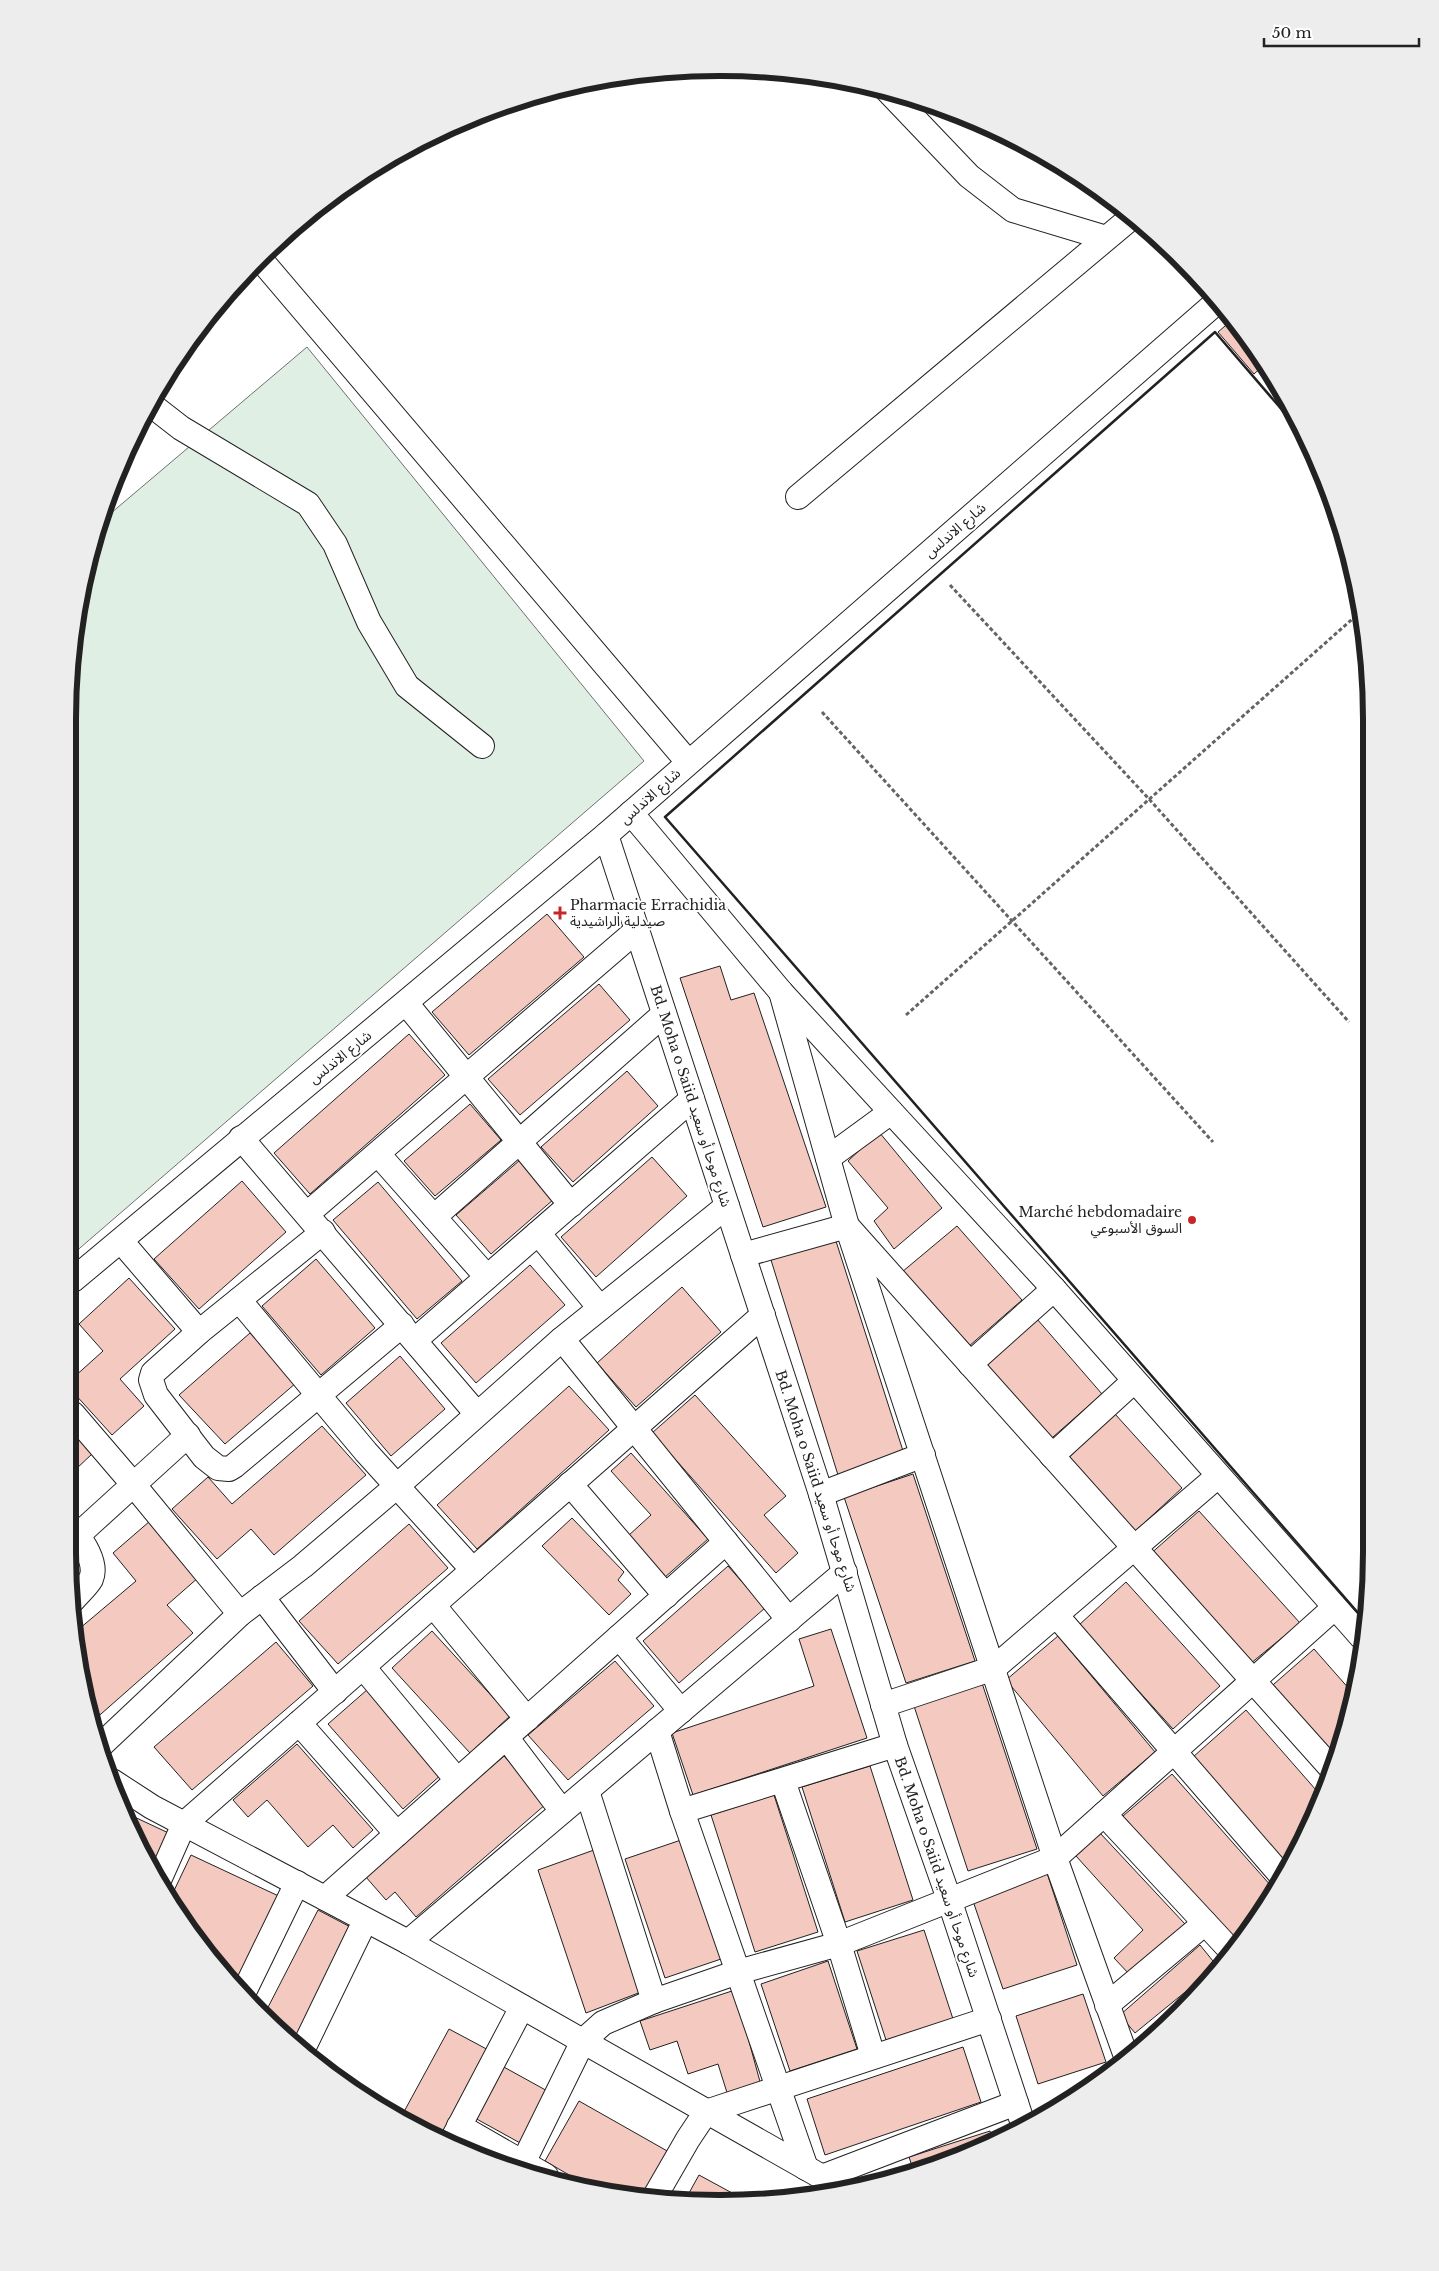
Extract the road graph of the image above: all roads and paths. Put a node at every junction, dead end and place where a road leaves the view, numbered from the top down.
1 (898, 102) edge
2 (1126, 221) edge
3 (1106, 238) junction
4 (265, 265) edge
5 (1212, 306) edge
6 (156, 409) edge
7 (798, 497) dead end
8 (950, 585) dead end
9 (1354, 618) edge
10 (822, 712) dead end
11 (482, 746) dead end
12 (688, 762) junction
13 (1149, 799) junction
14 (632, 813) junction
15 (606, 836) junction
16 (1012, 921) junction
17 (637, 930) junction
18 (780, 992) junction
19 (406, 1003) junction
20 (664, 1014) junction
21 (906, 1015) dead end
22 (1349, 1022) dead end
23 (466, 1078) junction
24 (692, 1099) junction
25 (891, 1112) junction
26 (241, 1138) junction
27 (519, 1142) junction
28 (1213, 1142) dead end
29 (378, 1154) junction
30 (828, 1158) junction
31 (571, 1205) junction
32 (727, 1206) junction
33 (307, 1214) junction
34 (434, 1217) junction
35 (847, 1226) junction
36 (323, 1232) junction
37 (538, 1233) junction
38 (121, 1241) junction
39 (743, 1255) junction
40 (487, 1277) junction
41 (76, 1278) edge
42 (1054, 1289) junction
43 (239, 1300) junction
44 (600, 1308) junction
45 (763, 1315) junction
46 (199, 1332) junction
47 (409, 1332) junction
48 (562, 1339) junction
49 (970, 1364) junction
50 (1134, 1381) junction
51 (318, 1394) junction
52 (477, 1414) junction
53 (76, 1417) edge
54 (634, 1428) junction
55 (188, 1436) junction
56 (923, 1455) junction
57 (1052, 1456) junction
58 (1218, 1476) junction
59 (134, 1484) junction
60 (570, 1484) junction
61 (397, 1486) junction
62 (822, 1494) junction
63 (76, 1532) edge
64 (726, 1542) junction
65 (1134, 1548) junction
66 (474, 1570) junction
67 (846, 1572) junction
68 (78, 1594) edge
69 (666, 1596) junction
70 (262, 1597) junction
71 (433, 1605) junction
72 (1334, 1608) junction
73 (240, 1614) junction
74 (1056, 1615) junction
75 (789, 1620) junction
76 (1357, 1633) edge
77 (619, 1637) junction
78 (363, 1667) junction
79 (994, 1668) junction
80 (1252, 1681) junction
81 (335, 1692) junction
82 (883, 1705) junction
83 (681, 1712) junction
84 (527, 1719) junction
85 (300, 1723) junction
86 (657, 1731) junction
87 (506, 1737) junction
88 (105, 1741) edge
89 (895, 1745) junction
90 (1174, 1751) junction
91 (1327, 1764) edge
92 (457, 1780) junction
93 (783, 1781) junction
94 (121, 1788) edge
95 (587, 1791) junction
96 (682, 1811) junction
97 (562, 1812) junction
98 (1104, 1814) junction
99 (184, 1824) junction
100 (397, 1834) junction
101 (1055, 1858) junction
102 (1278, 1871) edge
103 (162, 1873) edge
104 (297, 1882) junction
105 (325, 1898) junction
106 (950, 1899) junction
107 (365, 1921) junction
108 (1205, 1923) junction
109 (408, 1942) junction
110 (839, 1944) junction
111 (1227, 1947) edge
112 (738, 1972) junction
113 (246, 1987) edge
114 (654, 2001) junction
115 (1106, 2005) junction
116 (522, 2007) junction
117 (989, 2019) junction
118 (583, 2041) junction
119 (306, 2044) edge
120 (1124, 2051) edge
121 (873, 2056) junction
122 (778, 2088) junction
123 (1016, 2103) junction
124 (706, 2112) junction
125 (1021, 2119) edge
126 (455, 2134) edge
127 (503, 2157) edge
128 (522, 2164) edge
129 (814, 2173) junction
130 (834, 2184) edge
131 (658, 2191) edge

1 - 3 street
2 - 3 street
3 - 7 street
4 - 12 street
5 - 12 street, شارع الاندلس
6 - 11 street
8 - 13 path
9 - 13 path
10 - 16 path
12 - 14 street, شارع الاندلس
13 - 16 path
13 - 22 path
14 - 15 street, شارع الاندلس
14 - 18 street
15 - 17 street, Bd. Moha o Saiid شارع موحا أو سعيد
15 - 19 street, شارع الاندلس
16 - 21 path
16 - 28 path
17 - 20 street, Bd. Moha o Saiid شارع موحا أو سعيد
17 - 23 street
18 - 25 street
18 - 30 street
19 - 23 street
19 - 26 street, شارع الاندلس
20 - 24 street, Bd. Moha o Saiid شارع موحا أو سعيد
20 - 27 street
23 - 27 street
23 - 29 street
24 - 31 street
24 - 32 street, Bd. Moha o Saiid شارع موحا أو سعيد
25 - 30 street
25 - 42 street
26 - 33 street
26 - 38 street, شارع الاندلس
27 - 31 street
27 - 34 street
29 - 33 street
29 - 34 street
30 - 35 street
31 - 37 street
32 - 39 street, Bd. Moha o Saiid شارع موحا أو سعيد
32 - 44 street
33 - 36 street
34 - 40 street
35 - 39 street
35 - 49 street
35 - 56 street
36 - 43 street
36 - 47 street
37 - 40 street
37 - 44 street
38 - 41 street, شارع الاندلس
38 - 46 street
39 - 45 street, Bd. Moha o Saiid شارع موحا أو سعيد
40 - 47 street
42 - 49 street
42 - 50 street
43 - 46 street
43 - 51 street
44 - 48 street
45 - 54 street
45 - 62 street, Bd. Moha o Saiid شارع موحا أو سعيد
46 - 55 street
47 - 51 street
47 - 52 street
48 - 52 street
48 - 54 street
49 - 57 street
50 - 57 street
50 - 58 street
51 - 55 street
51 - 61 street
52 - 61 street
53 - 59 street
54 - 60 street
54 - 64 street
55 - 59 street
56 - 62 street
56 - 79 street
57 - 65 street
58 - 65 street
58 - 72 street
59 - 63 street
59 - 73 street
60 - 66 street
60 - 69 street
61 - 66 street
61 - 70 street
62 - 67 street, Bd. Moha o Saiid شارع موحا أو سعيد
63 - 68 street
64 - 69 street
64 - 75 street
65 - 74 street
65 - 80 street
66 - 71 street
67 - 75 street
67 - 82 street, Bd. Moha o Saiid شارع موحا أو سعيد
69 - 77 street
70 - 73 street
70 - 81 street
71 - 78 street
71 - 84 street
72 - 76 street
72 - 80 street
73 - 88 street
74 - 79 street
74 - 90 street
75 - 83 street
77 - 83 street
77 - 84 street
78 - 81 street
78 - 92 street
79 - 82 street
79 - 101 street
80 - 90 street
80 - 91 street
81 - 85 street
82 - 89 street, Bd. Moha o Saiid شارع موحا أو سعيد
83 - 86 street
84 - 87 street
85 - 99 street
85 - 100 street
86 - 95 street
86 - 96 street
87 - 92 street
87 - 97 street
89 - 93 street
89 - 106 street, Bd. Moha o Saiid شارع موحا أو سعيد
90 - 98 street
90 - 102 street
92 - 100 street
93 - 96 street
93 - 110 street
94 - 99 street
95 - 97 street
95 - 114 street
96 - 112 street
97 - 109 street
98 - 101 street
98 - 108 street
99 - 103 street
99 - 104 street
100 - 105 street
101 - 106 street
101 - 115 street
104 - 105 street
104 - 113 street
105 - 107 street
106 - 110 street
106 - 117 street, Bd. Moha o Saiid شارع موحا أو سعيد
107 - 109 street
107 - 119 street
108 - 111 street
108 - 115 street
109 - 116 street
110 - 112 street
110 - 121 street
112 - 114 street
112 - 122 street
114 - 118 street
115 - 120 street
116 - 118 street
116 - 126 street
117 - 121 street
117 - 123 street, Bd. Moha o Saiid شارع موحا أو سعيد
118 - 124 street
118 - 128 street
121 - 122 street
122 - 124 street
122 - 129 street
123 - 125 street, Bd. Moha o Saiid شارع موحا أو سعيد
123 - 129 street
124 - 129 street
124 - 131 street
126 - 127 street
129 - 130 street

